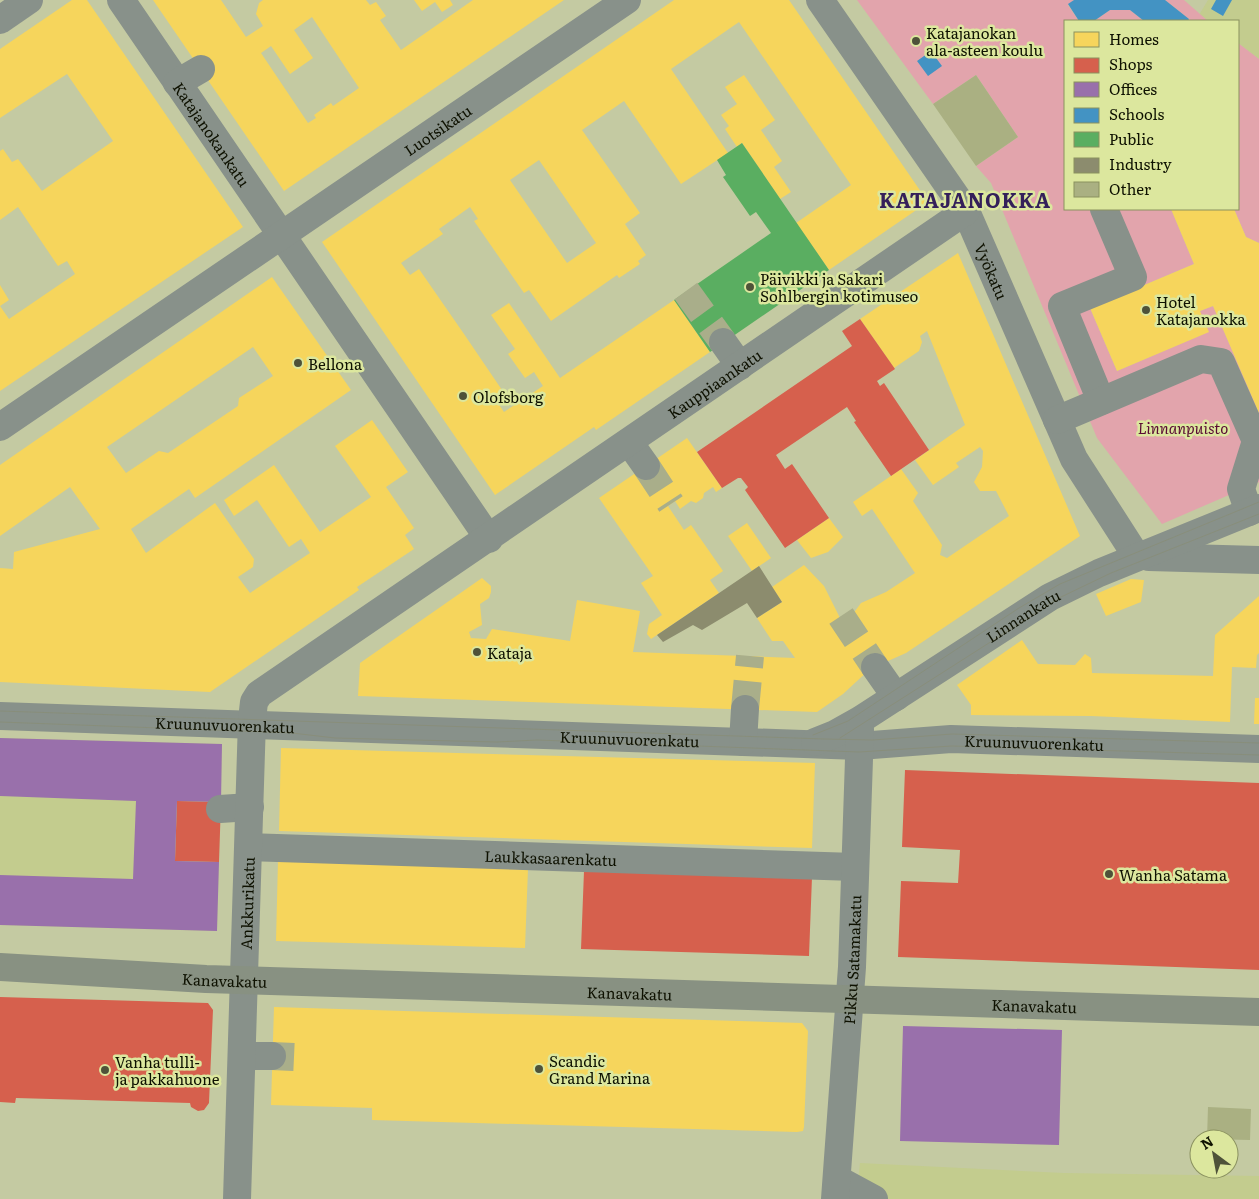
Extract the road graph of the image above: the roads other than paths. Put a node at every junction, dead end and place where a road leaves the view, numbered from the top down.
1 (29, 0) edge
2 (121, 0) edge
3 (627, 0) edge
4 (820, 0) edge
5 (0, 20) edge
6 (200, 68) dead end
7 (177, 83) junction
8 (966, 210) junction
9 (1104, 210) edge
10 (282, 237) junction
11 (723, 342) tunnel mouth
12 (740, 366) junction
13 (1101, 401) junction
14 (1057, 420) junction
15 (0, 428) edge
16 (1258, 441) edge
17 (629, 442) junction
18 (646, 466) tunnel mouth
19 (1254, 510) edge
20 (489, 539) junction
21 (1137, 557) junction
22 (1259, 560) edge
23 (875, 666) tunnel mouth
24 (896, 697) junction
25 (745, 709) tunnel mouth
26 (0, 716) edge
27 (252, 726) junction
28 (860, 733) junction
29 (743, 742) junction
30 (1259, 749) edge
31 (250, 807) junction
32 (220, 809) dead end
33 (249, 847) junction
34 (855, 867) junction
35 (0, 967) edge
36 (244, 980) junction
37 (850, 998) junction
38 (1259, 1012) edge
39 (242, 1056) junction
40 (272, 1056) tunnel mouth
41 (836, 1189) edge
42 (237, 1199) edge
43 (874, 1199) edge

1 - 5 street
2 - 7 street, Katajanokankatu
3 - 10 street, Luotsikatu
4 - 8 street, Vyökatu
6 - 7 street
7 - 10 street, Katajanokankatu
8 - 12 street, Kauppiaankatu
8 - 14 street, Vyökatu
9 - 13 street
10 - 15 street, Luotsikatu
10 - 20 street, Katajanokankatu
11 - 12 street
12 - 17 street, Kauppiaankatu
13 - 14 street
13 - 16 street
14 - 21 street, Vyökatu
16 - 19 street
17 - 18 street
17 - 20 street, Kauppiaankatu
19 - 21 street
20 - 27 street, Kauppiaankatu
21 - 22 street, Linnankatu
21 - 24 street, Linnankatu
23 - 24 street
24 - 28 street, Linnankatu
25 - 29 street
26 - 27 street, Kruunuvuorenkatu
27 - 29 street, Kruunuvuorenkatu
27 - 31 street, Ankkurikatu
28 - 29 street, Kruunuvuorenkatu
28 - 30 street, Kruunuvuorenkatu
28 - 34 street, Pikku Satamakatu
31 - 32 street
31 - 33 street, Ankkurikatu
33 - 34 street, Laukkasaarenkatu
33 - 36 street, Ankkurikatu
34 - 37 street, Pikku Satamakatu
35 - 36 main road, Kanavakatu
36 - 37 main road, Kanavakatu
36 - 39 street, Ankkurikatu
37 - 38 main road, Kanavakatu
37 - 41 street, Pikku Satamakatu
39 - 40 street
39 - 42 street, Ankkurikatu
41 - 43 street

